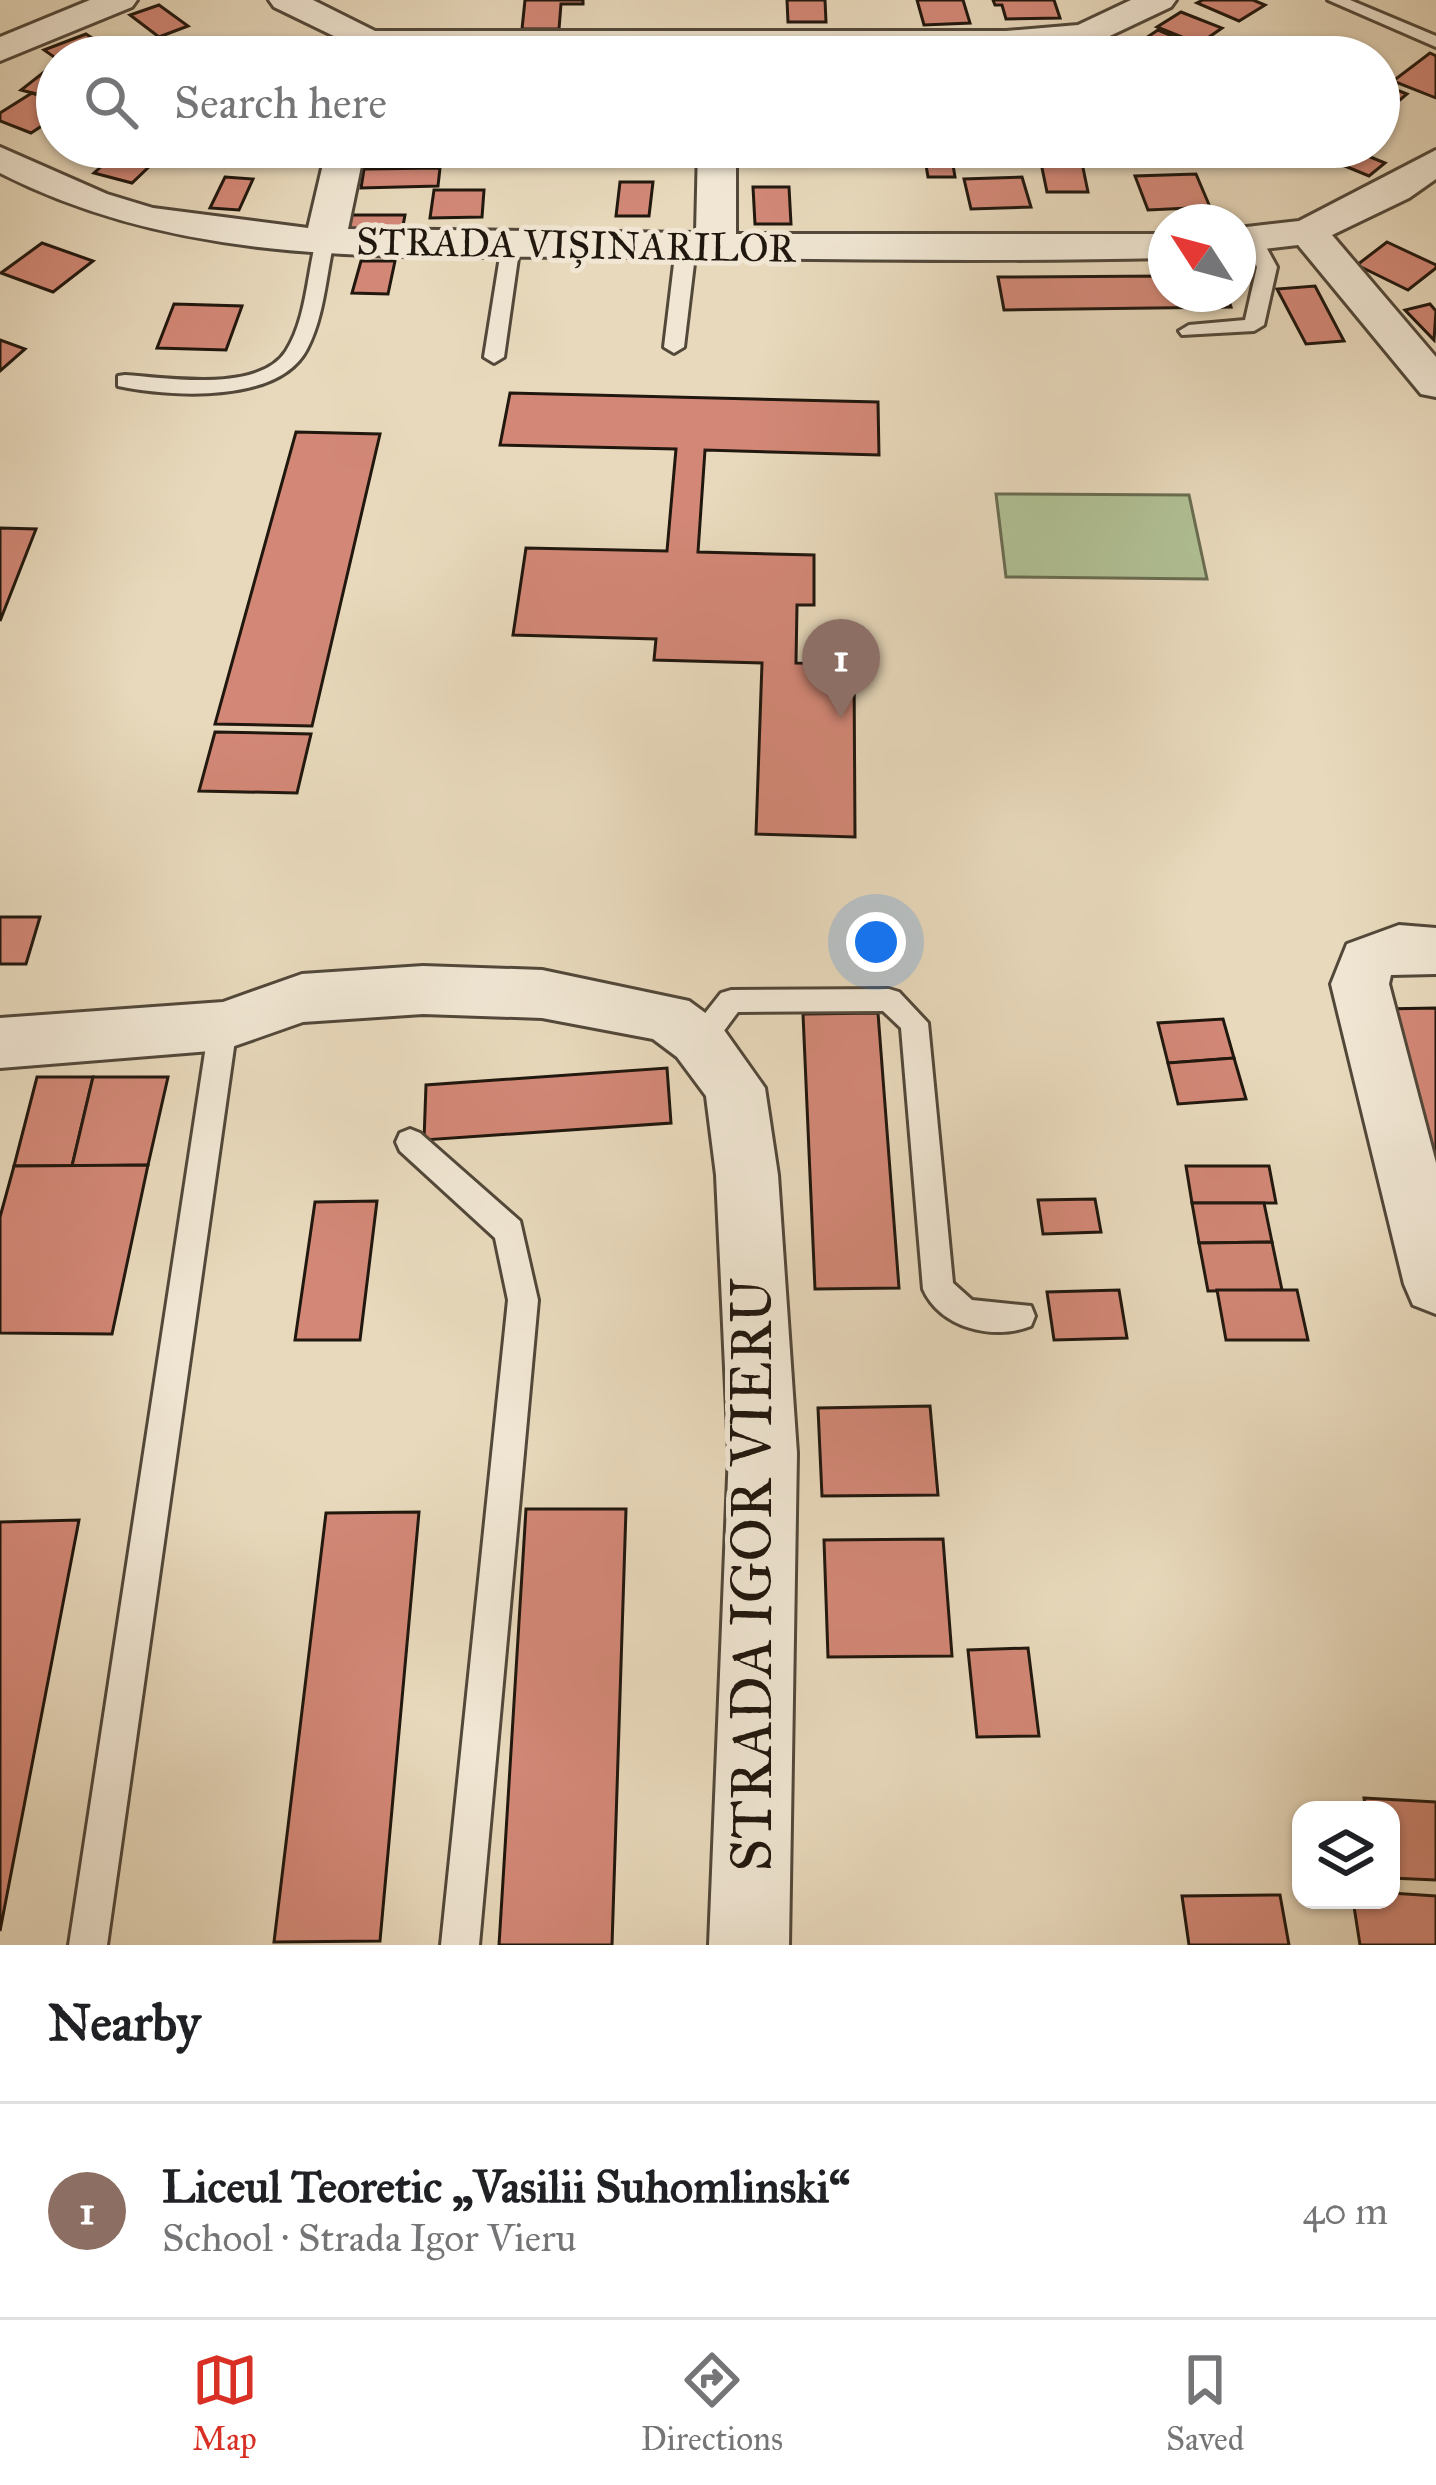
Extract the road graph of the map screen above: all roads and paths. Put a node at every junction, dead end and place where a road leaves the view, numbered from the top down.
1 (120, 0) edge
2 (286, 0) edge
3 (720, 0) edge
4 (1159, 0) edge
5 (1336, 0) edge
6 (344, 36) edge
7 (719, 36) edge
8 (1074, 36) edge
9 (1436, 42) edge
10 (0, 50) edge
11 (0, 158) edge
12 (1436, 161) edge
13 (341, 168) edge
14 (714, 168) edge
15 (1308, 232) junction
16 (1256, 238) edge
17 (325, 241) junction
18 (511, 244) junction
19 (1148, 245) edge
20 (701, 247) junction
21 (1256, 253) edge
22 (1189, 331) dead end
23 (674, 347) dead end
24 (494, 357) dead end
25 (125, 382) dead end
26 (1436, 384) edge
27 (1436, 950) edge
28 (223, 1026) junction
29 (683, 1029) junction
30 (0, 1043) edge
31 (410, 1142) dead end
32 (1436, 1284) edge
33 (1020, 1316) dead end
34 (88, 1945) edge
35 (460, 1945) edge
36 (749, 1945) edge

1 - 10 street
2 - 6 street
3 - 7 street
4 - 8 street
5 - 9 lane
11 - 17 street, STRADA VIȘINARILOR
12 - 15 street
13 - 17 street
14 - 20 street
15 - 16 street
15 - 26 street
17 - 18 street, STRADA VIȘINARILOR
17 - 25 lane
18 - 20 street, STRADA VIȘINARILOR
18 - 24 lane
19 - 20 street, STRADA VIȘINARILOR
20 - 23 lane
21 - 22 lane
27 - 32 street
28 - 29 street
28 - 30 street
28 - 34 lane
29 - 33 lane
29 - 36 street, STRADA IGOR VIERU
31 - 35 lane

